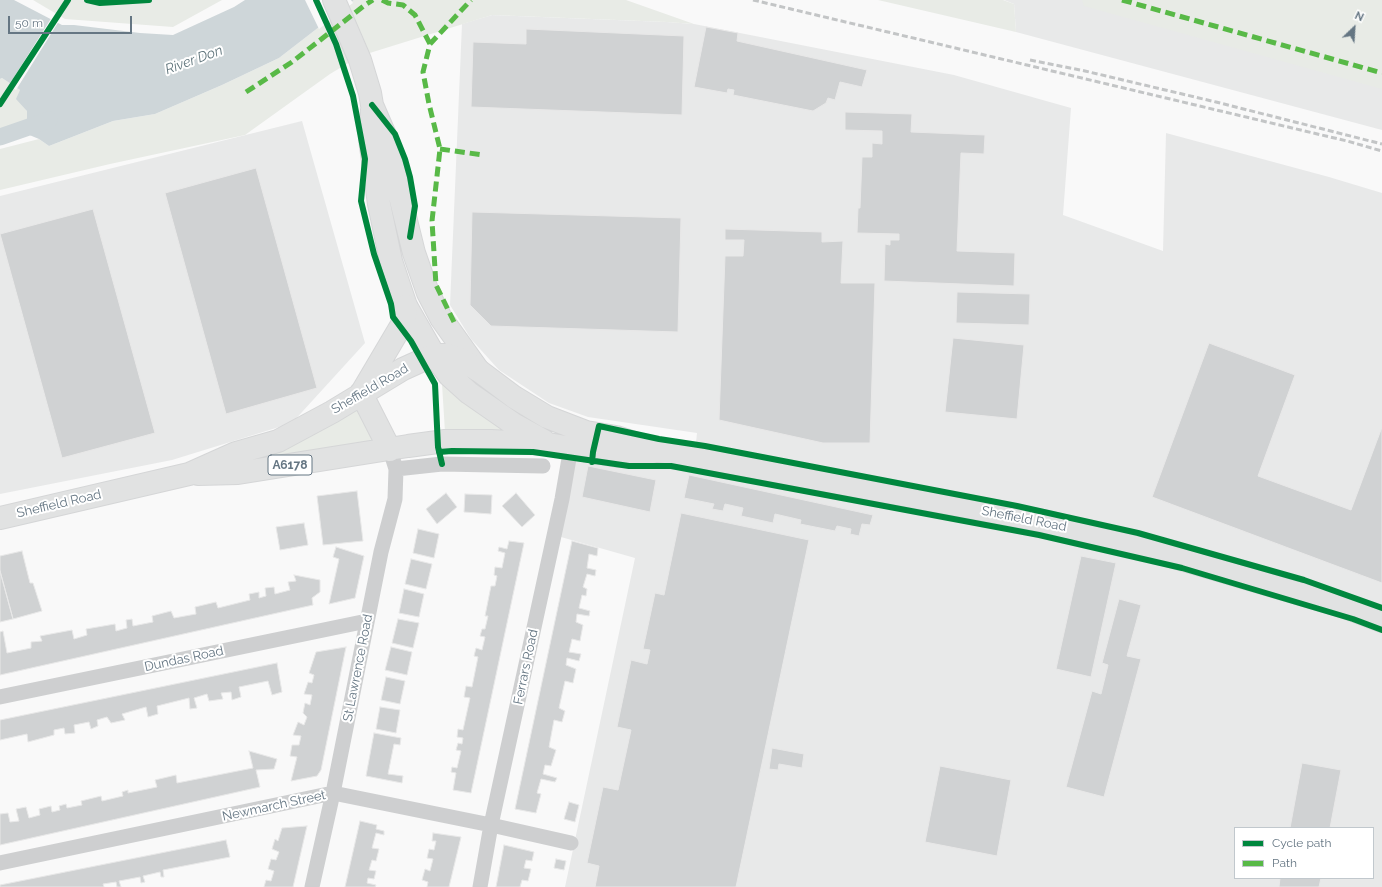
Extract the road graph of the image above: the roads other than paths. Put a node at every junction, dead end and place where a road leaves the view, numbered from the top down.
1 (334, 0) edge
2 (372, 105) junction
3 (406, 306) junction
4 (434, 355) junction
5 (478, 370) junction
6 (361, 393) junction
7 (547, 417) junction
8 (548, 444) junction
9 (571, 447) junction
10 (658, 451) junction
11 (393, 459) junction
12 (543, 466) dead end
13 (189, 474) junction
14 (0, 518) edge
15 (367, 621) junction
16 (1382, 621) edge
17 (0, 698) edge
18 (333, 794) junction
19 (491, 825) junction
20 (571, 843) dead end
21 (0, 863) edge
22 (312, 887) edge
23 (480, 887) edge

1 - 2 main road
2 - 3 main road
2 - 5 main road
3 - 4 main road
3 - 6 main road
4 - 5 main road, Sheffield Road / A6178
4 - 6 main road, Sheffield Road / A6178
4 - 8 main road
5 - 7 main road, Sheffield Road / A6178
6 - 11 main road
6 - 13 main road, Sheffield Road / A6178
7 - 9 main road
7 - 10 main road, Sheffield Road / A6178
8 - 9 main road, Sheffield Road / A6178
8 - 11 main road, Sheffield Road / A6178
9 - 10 main road, Sheffield Road / A6178
9 - 19 street, Ferrars Road
10 - 16 main road, Sheffield Road / A6178
11 - 12 street, Sheffield Road
11 - 13 main road, Sheffield Road / A6178
11 - 15 street, St Lawrence Road
13 - 14 main road, Sheffield Road / A6178
15 - 17 street, Dundas Road
15 - 18 street, St Lawrence Road
18 - 19 street, Newmarch Street
18 - 21 street, Newmarch Street
18 - 22 street, St Lawrence Road
19 - 20 street, Newmarch Street
19 - 23 street, Ferrars Road

